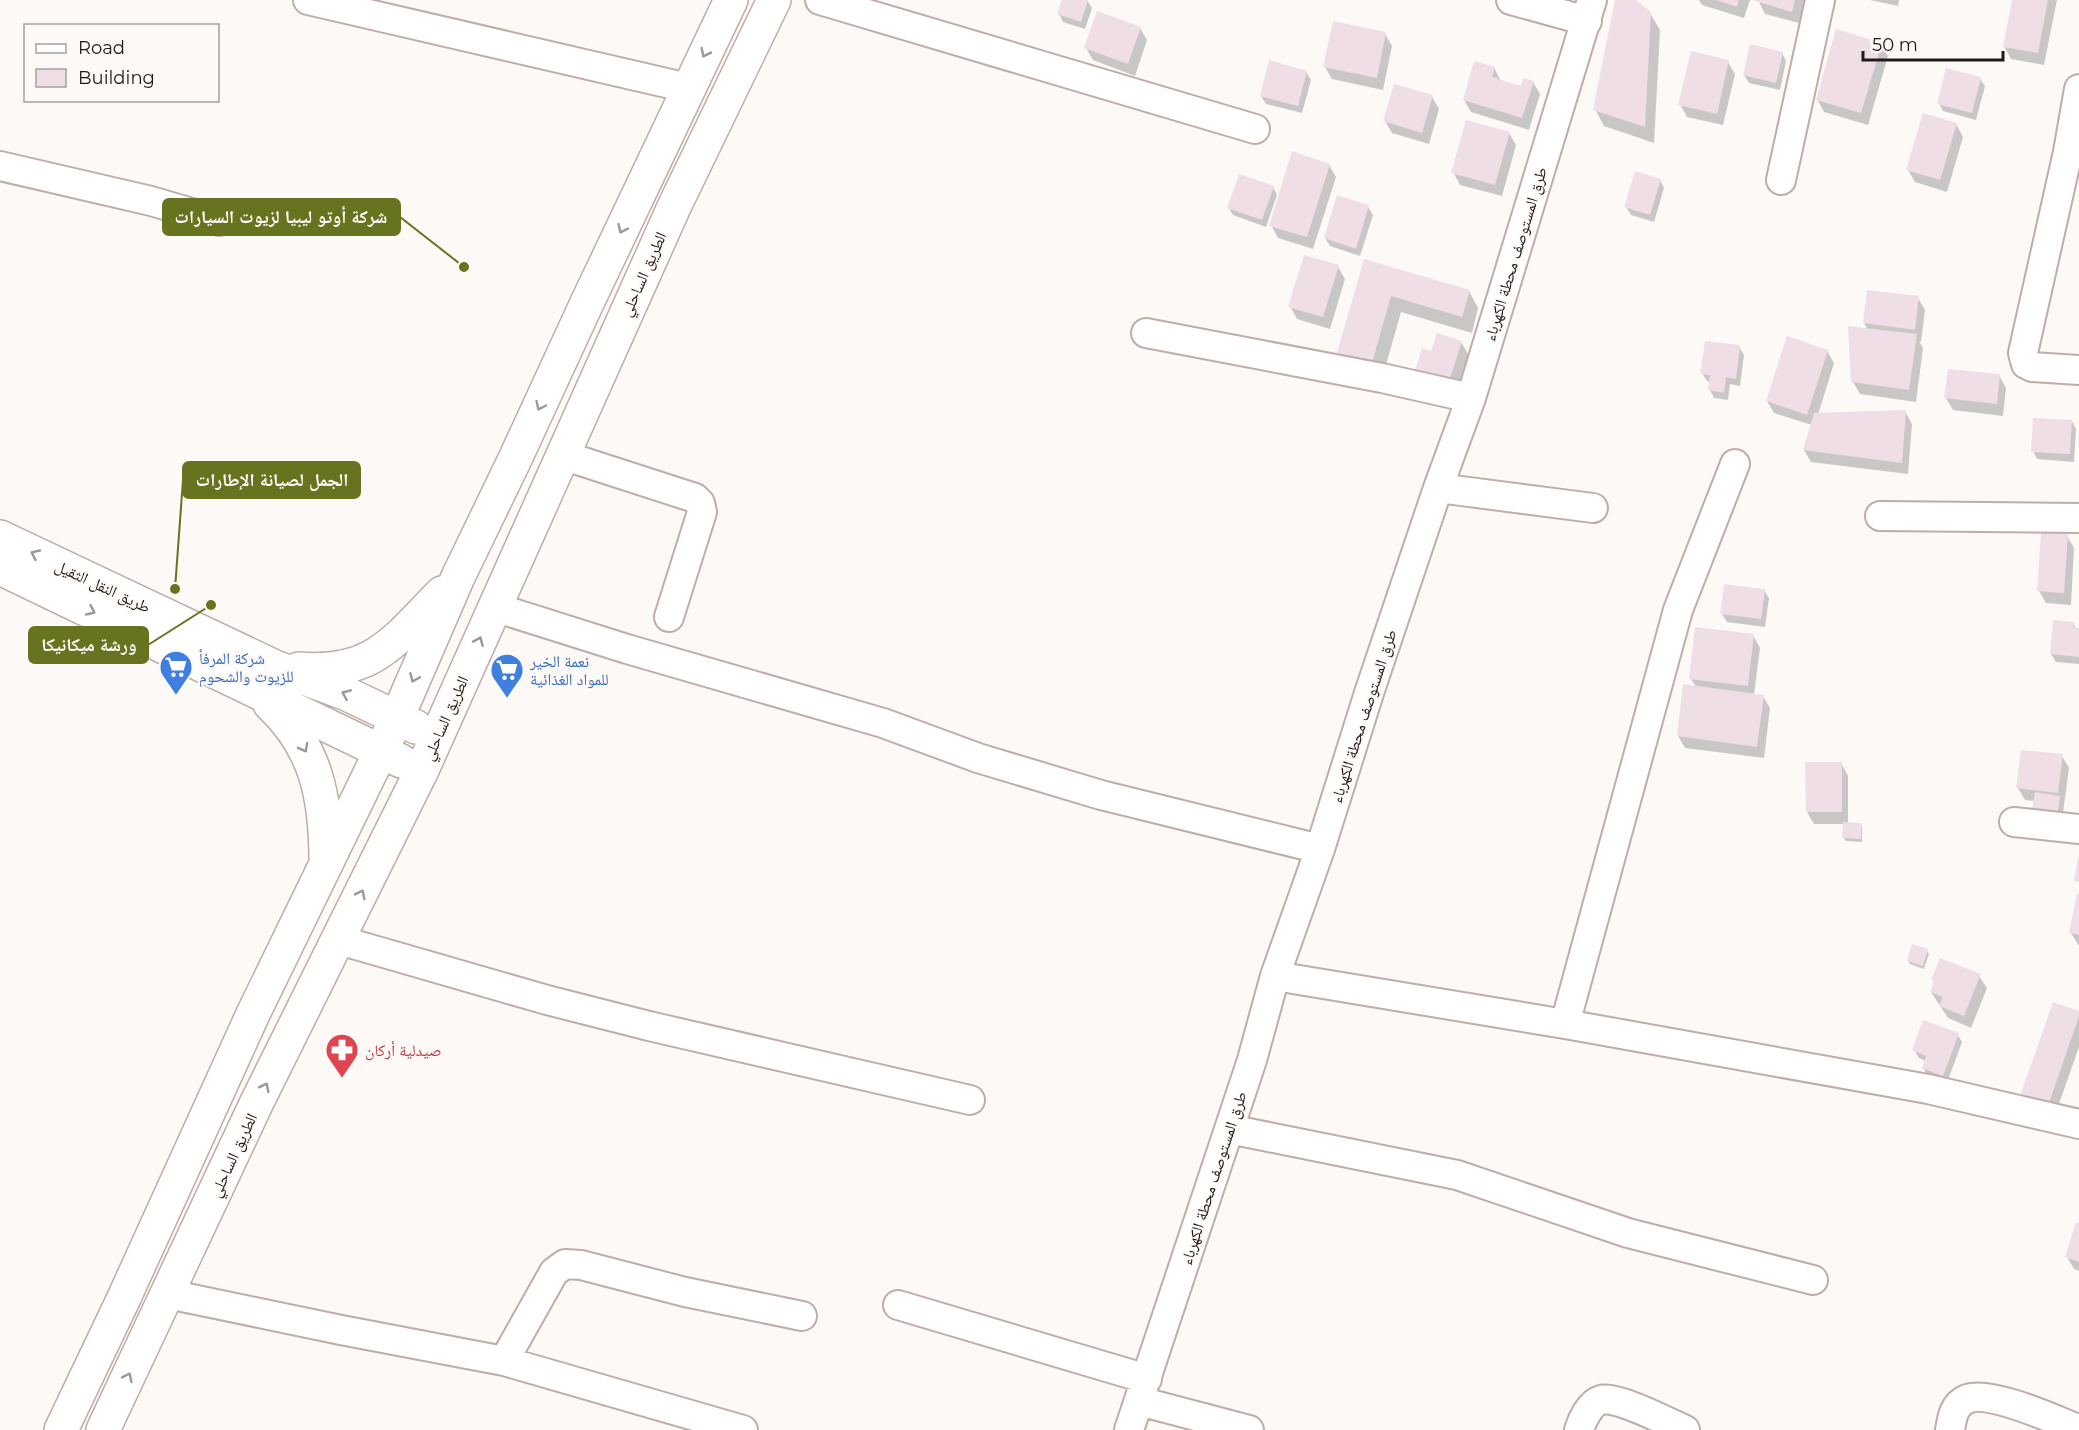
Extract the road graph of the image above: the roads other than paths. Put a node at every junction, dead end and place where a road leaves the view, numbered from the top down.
1 (308, 0) edge
2 (731, 0) edge
3 (774, 0) edge
4 (820, 0) edge
5 (1511, 0) edge
6 (1820, 0) edge
7 (1589, 10) edge
8 (688, 88) junction
9 (2079, 89) edge
10 (1256, 129) dead end
11 (0, 166) edge
12 (1781, 180) dead end
13 (219, 221) dead end
14 (1146, 333) dead end
15 (2079, 370) edge
16 (1471, 398) junction
17 (562, 455) junction
18 (1735, 464) dead end
19 (1438, 488) junction
20 (1593, 508) dead end
21 (1880, 516) dead end
22 (2079, 518) edge
23 (0, 537) edge
24 (0, 568) edge
25 (458, 577) junction
26 (494, 607) junction
27 (669, 616) dead end
28 (264, 678) junction
29 (397, 718) junction
30 (437, 736) junction
31 (381, 752) junction
32 (422, 770) junction
33 (2014, 822) dead end
34 (2079, 829) edge
35 (1320, 849) junction
36 (326, 867) junction
37 (339, 940) junction
38 (1275, 976) junction
39 (1565, 1024) junction
40 (970, 1100) dead end
41 (2079, 1124) edge
42 (1229, 1129) junction
43 (1813, 1280) dead end
44 (168, 1294) junction
45 (898, 1305) dead end
46 (802, 1316) dead end
47 (504, 1361) junction
48 (1143, 1390) junction
49 (61, 1430) edge
50 (103, 1430) edge
51 (743, 1430) edge
52 (1129, 1430) edge
53 (1249, 1430) edge
54 (1579, 1430) edge
55 (1685, 1430) edge
56 (1950, 1430) edge
57 (2078, 1430) edge

1 - 8 street
2 -> 8 highway
3 - 17 highway, الطريق الساحلي
4 - 10 street
5 - 7 street
6 - 12 street
7 - 16 street, طرق المستوصف محطة الكهرباء
8 -> 25 highway
9 - 15 street
11 - 13 street
14 - 16 street
16 - 19 street, طرق المستوصف محطة الكهرباء
17 - 26 highway, الطريق الساحلي
17 - 27 street
18 - 39 street
19 - 20 street
19 - 35 street, طرق المستوصف محطة الكهرباء
21 - 22 street
28 -> 23 highway, طريق النقل الثقيل
24 -> 28 highway, طريق النقل الثقيل
25 - 28 highway
25 -> 29 highway
30 -> 26 highway, الطريق الساحلي
26 - 35 street
29 -> 28 highway, طريق النقل الثقيل
28 - 31 highway, طريق النقل الثقيل
28 -> 36 highway
29 - 30 highway, طريق النقل الثقيل
29 - 31 highway
30 - 32 highway, الطريق الساحلي
31 - 32 highway, طريق النقل الثقيل
31 - 36 highway
37 -> 32 highway, الطريق الساحلي
33 - 34 street
35 - 38 street, طرق المستوصف محطة الكهرباء
36 - 49 highway
37 - 40 street
44 -> 37 highway, الطريق الساحلي
38 - 39 street
38 - 42 street, طرق المستوصف محطة الكهرباء
39 - 41 street
42 - 43 street
42 - 48 street, طرق المستوصف محطة الكهرباء
44 - 47 street
50 -> 44 highway, الطريق الساحلي
45 - 48 street
46 - 47 street
47 - 51 street
48 - 52 street, طرق المستوصف محطة الكهرباء
48 - 53 street
54 - 55 street
56 - 57 street

